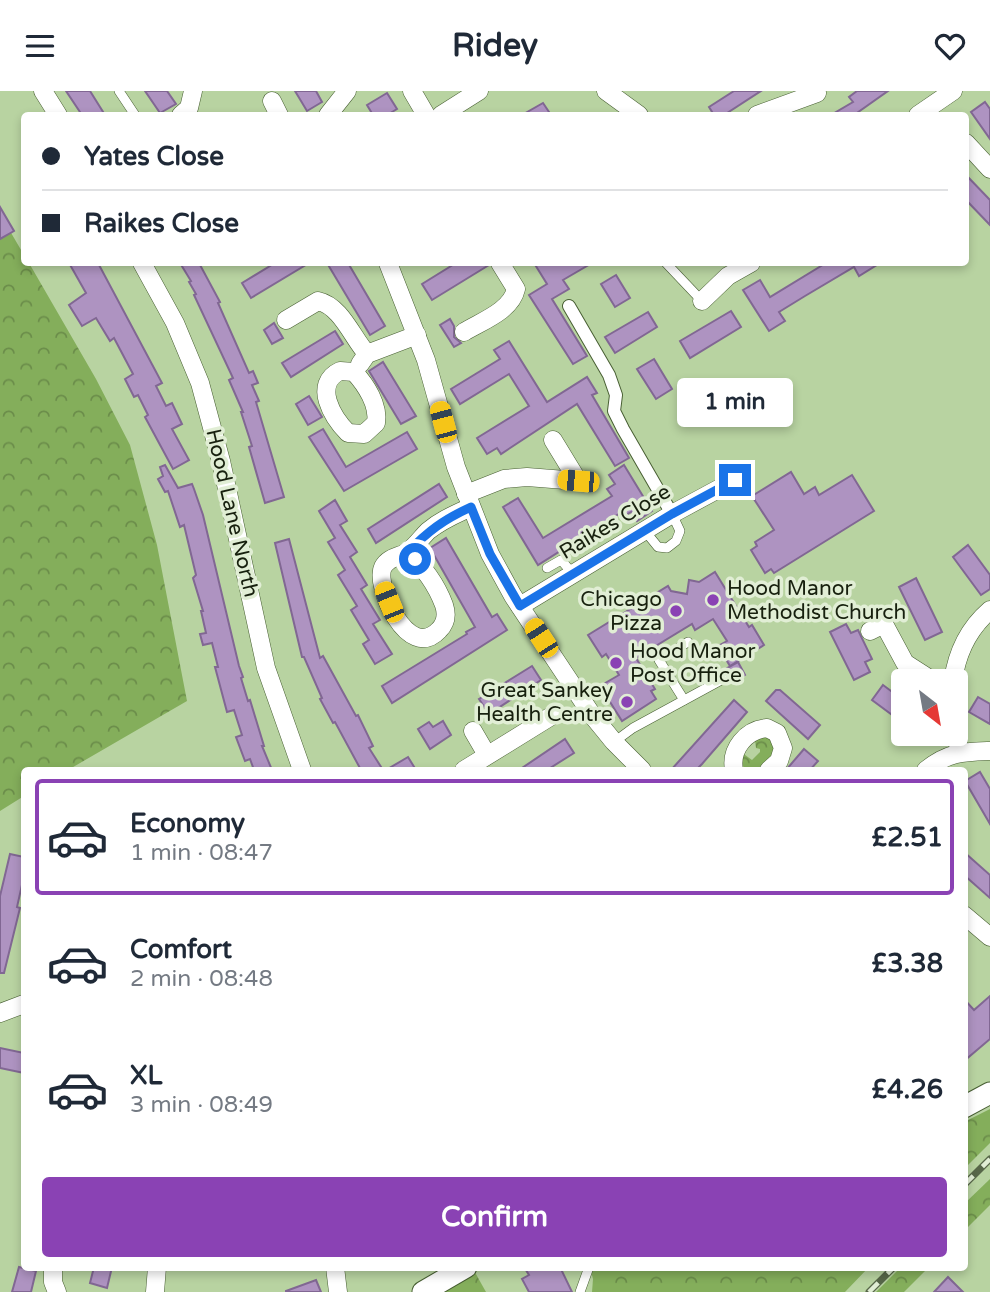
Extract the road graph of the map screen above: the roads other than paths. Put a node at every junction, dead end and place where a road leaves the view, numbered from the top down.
1 (43, 91) edge
2 (119, 91) edge
3 (193, 91) edge
4 (412, 91) edge
5 (479, 91) edge
6 (606, 91) edge
7 (953, 91) edge
8 (345, 92) edge
9 (817, 93) edge
10 (941, 109) edge
11 (56, 112) edge
12 (133, 112) edge
13 (184, 112) edge
14 (330, 112) edge
15 (424, 112) edge
16 (446, 112) edge
17 (632, 112) edge
18 (765, 112) edge
19 (969, 146) edge
20 (990, 169) edge
21 (144, 266) edge
22 (389, 266) edge
23 (502, 266) edge
24 (669, 266) edge
25 (746, 266) edge
26 (702, 301) joint
27 (569, 306) dead end
28 (285, 319) dead end
29 (464, 332) dead end
30 (417, 335) junction
31 (367, 354) junction
32 (354, 372) dead end
33 (553, 440) dead end
34 (735, 480) dead end
35 (468, 501) junction
36 (672, 514) junction
37 (645, 531) junction
38 (407, 553) junction
39 (547, 568) dead end
40 (573, 574) junction
41 (520, 606) junction
42 (990, 610) edge
43 (870, 631) dead end
44 (688, 642) dead end
45 (914, 669) edge
46 (956, 669) edge
47 (723, 679) dead end
48 (684, 700) junction
49 (553, 715) dead end
50 (473, 731) dead end
51 (614, 742) junction
52 (958, 746) edge
53 (990, 751) edge
54 (959, 752) junction
55 (487, 755) junction
56 (301, 767) edge
57 (469, 767) edge
58 (639, 767) edge
59 (734, 767) edge
60 (772, 767) edge
61 (930, 767) edge
62 (968, 918) edge
63 (990, 937) edge
64 (21, 1005) edge
65 (0, 1013) edge
66 (990, 1093) edge
67 (968, 1105) edge
68 (53, 1271) edge
69 (157, 1271) edge
70 (335, 1271) edge
71 (459, 1271) edge
72 (588, 1271) edge
73 (57, 1292) edge
74 (155, 1292) edge
75 (338, 1292) edge
76 (423, 1292) edge
77 (580, 1292) edge

1 - 11 street
2 - 12 lane
3 - 13 street
4 - 15 street
5 - 16 street
6 - 17 street
7 - 10 street
8 - 14 street
9 - 18 street
19 - 20 street
21 - 56 street, Hood Lane North
22 - 30 street
23 - 29 street
24 - 26 lane
25 - 26 street
27 - 36 street
28 - 31 street
30 - 31 street
30 - 35 street
31 - 32 street
33 - 35 street
34 - 36 street, Raikes Close
35 - 38 street
35 - 41 street
36 - 37 street, Raikes Close
36 - 37 lane
37 - 40 street, Raikes Close
38 - 38 street
39 - 40 lane
40 - 41 street, Raikes Close
41 - 51 street
42 - 46 street
43 - 45 street
44 - 48 lane
47 - 48 lane
48 - 51 lane
49 - 55 street
50 - 55 street
51 - 58 street
52 - 54 street
53 - 54 street
54 - 61 street
55 - 57 street
59 - 60 street
62 - 63 street
64 - 65 street
66 - 67 street
68 - 73 street
69 - 74 street
70 - 75 street
71 - 76 street
72 - 77 lane

